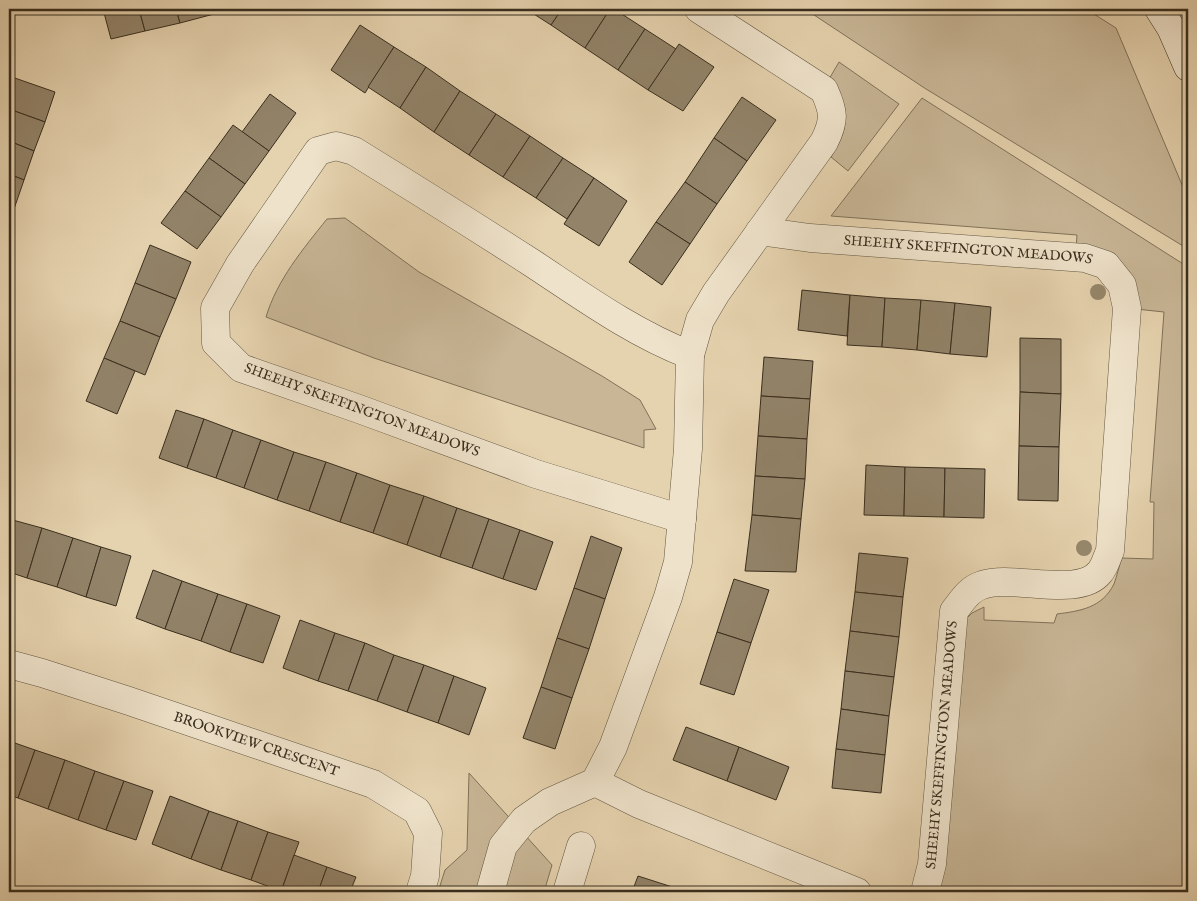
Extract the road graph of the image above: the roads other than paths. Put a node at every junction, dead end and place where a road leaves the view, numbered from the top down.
1 (699, 9) edge
2 (1159, 9) edge
3 (1188, 66) edge
4 (760, 231) junction
5 (690, 355) junction
6 (682, 519) junction
7 (9, 664) edge
8 (595, 782) junction
9 (581, 846) dead end
10 (420, 892) edge
11 (490, 892) edge
12 (567, 892) edge
13 (857, 892) edge
14 (925, 892) edge

1 - 4 street
2 - 3 street
4 - 5 street
4 - 14 street, SHEEHY SKEFFINGTON MEADOWS
5 - 6 street
5 - 6 street, SHEEHY SKEFFINGTON MEADOWS
6 - 8 street
7 - 10 street, BROOKVIEW CRESCENT
8 - 11 street
8 - 13 street
9 - 12 street

